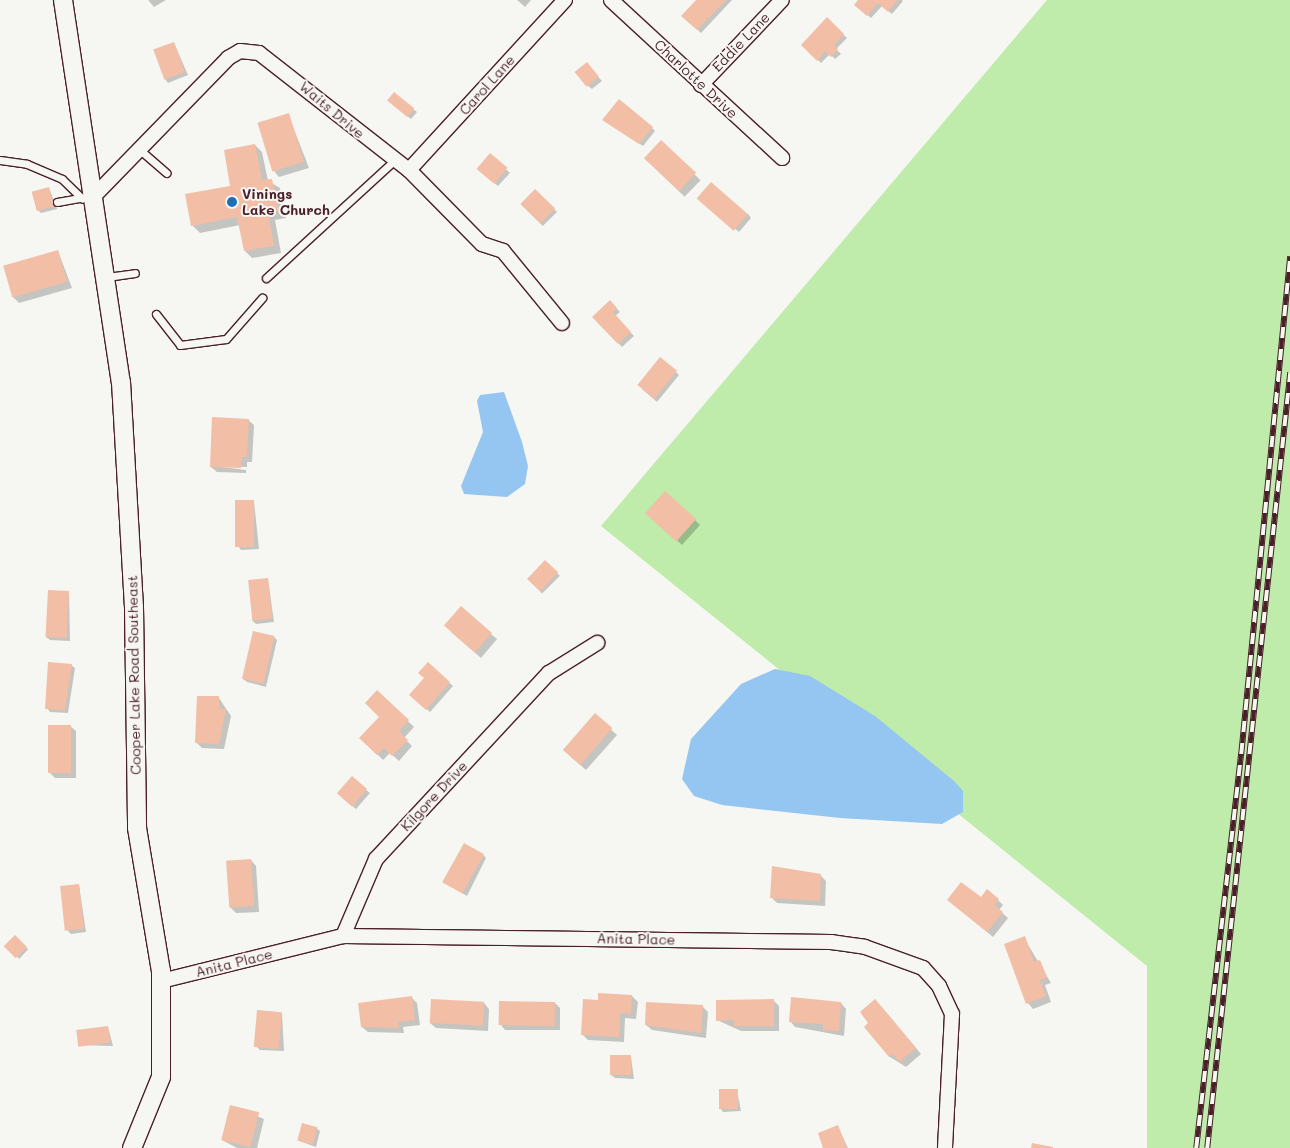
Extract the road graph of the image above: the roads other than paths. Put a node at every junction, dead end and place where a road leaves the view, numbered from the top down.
1 (63, 0) edge
2 (565, 0) edge
3 (611, 0) edge
4 (782, 0) edge
5 (701, 85) junction
6 (140, 150) junction
7 (782, 158) dead end
8 (0, 160) edge
9 (396, 160) junction
10 (409, 170) junction
11 (166, 173) dead end
12 (89, 196) junction
13 (57, 202) dead end
14 (135, 273) dead end
15 (107, 277) junction
16 (266, 278) dead end
17 (262, 298) dead end
18 (156, 314) dead end
19 (562, 323) dead end
20 (597, 643) dead end
21 (343, 936) junction
22 (162, 981) junction
23 (132, 1148) edge
24 (946, 1148) edge

1 - 12 street, Cooper Lake Road Southeast
2 - 10 street, Carol Lane
3 - 5 street, Charlotte Drive
4 - 5 street, Eddie Lane
5 - 7 street, Charlotte Drive
6 - 9 street, Waits Drive
6 - 11 lane
6 - 12 street, Waits Drive
8 - 12 lane
9 - 10 street, Waits Drive
9 - 16 lane
10 - 19 street, Waits Drive
12 - 13 lane
12 - 15 street, Cooper Lake Road Southeast
14 - 15 lane
15 - 22 street, Cooper Lake Road Southeast
17 - 18 lane
20 - 21 street, Kilgore Drive
21 - 22 street, Anita Place
21 - 24 street, Anita Place
22 - 23 street, Cooper Lake Road Southeast

